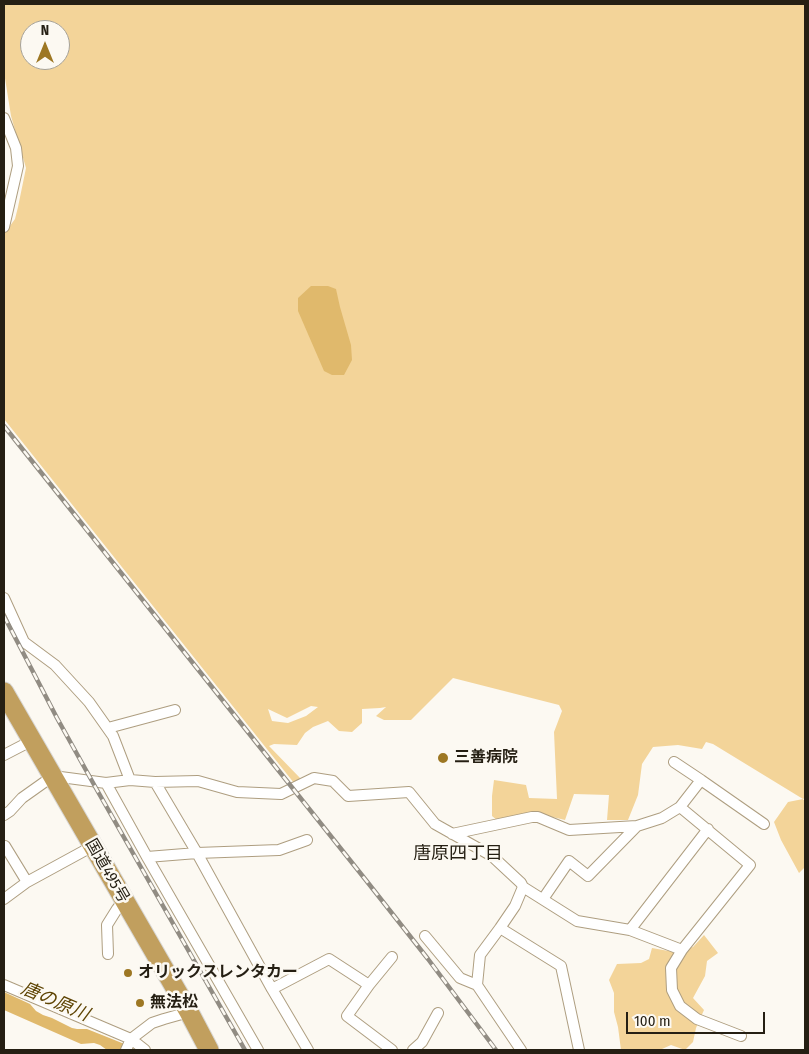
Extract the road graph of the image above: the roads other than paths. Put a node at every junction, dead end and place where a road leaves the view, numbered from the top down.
1 (4, 118) edge
2 (4, 227) edge
3 (4, 598) edge
4 (4, 692) edge
5 (175, 710) dead end
6 (108, 728) junction
7 (31, 741) junction
8 (4, 755) edge
9 (674, 762) dead end
10 (53, 776) junction
11 (130, 780) junction
12 (701, 780) junction
13 (155, 782) junction
14 (106, 783) junction
15 (680, 807) junction
16 (4, 815) edge
17 (764, 824) dead end
18 (637, 826) junction
19 (708, 830) junction
20 (452, 834) junction
21 (307, 840) dead end
22 (93, 846) junction
23 (4, 847) edge
24 (197, 853) junction
25 (147, 857) junction
26 (27, 882) junction
27 (522, 887) junction
28 (4, 899) edge
29 (543, 899) junction
30 (124, 900) junction
31 (500, 928) junction
32 (630, 930) junction
33 (425, 936) dead end
34 (682, 950) junction
35 (108, 954) dead end
36 (392, 957) dead end
37 (4, 985) edge
38 (369, 985) junction
39 (477, 985) junction
40 (272, 989) junction
41 (188, 1012) junction
42 (438, 1013) dead end
43 (741, 1036) dead end
44 (131, 1039) junction
45 (126, 1050) edge
46 (145, 1050) edge
47 (209, 1050) edge
48 (258, 1050) edge
49 (308, 1050) edge
50 (392, 1050) edge
51 (413, 1050) edge
52 (521, 1050) edge
53 (579, 1050) edge

1 - 2 street
3 - 6 street
4 - 7 highway, 国道495号
5 - 6 street
6 - 11 street
7 - 8 street
7 - 10 highway, 国道495号
9 - 12 street
10 - 14 street
10 - 16 street
10 - 22 highway, 国道495号
11 - 13 street
11 - 14 street
12 - 15 street
12 - 17 street
13 - 20 street
13 - 24 street
14 - 25 street
15 - 18 street
15 - 19 street
18 - 20 street
18 - 29 street
19 - 32 street
19 - 34 street
20 - 27 street
21 - 24 street
22 - 26 street
22 - 30 highway, 国道495号
23 - 26 street
24 - 25 street
24 - 40 street
25 - 48 street
26 - 28 street
27 - 29 street
27 - 31 street
29 - 32 street
30 - 35 street
30 - 41 highway, 国道495号
31 - 39 street
31 - 53 street
32 - 34 street
33 - 39 street
34 - 43 street
36 - 38 street
37 - 44 street
38 - 40 street
38 - 50 street
39 - 52 street
40 - 49 street
41 - 44 street
41 - 47 highway, 国道495号
42 - 51 street
44 - 45 street
44 - 46 street

